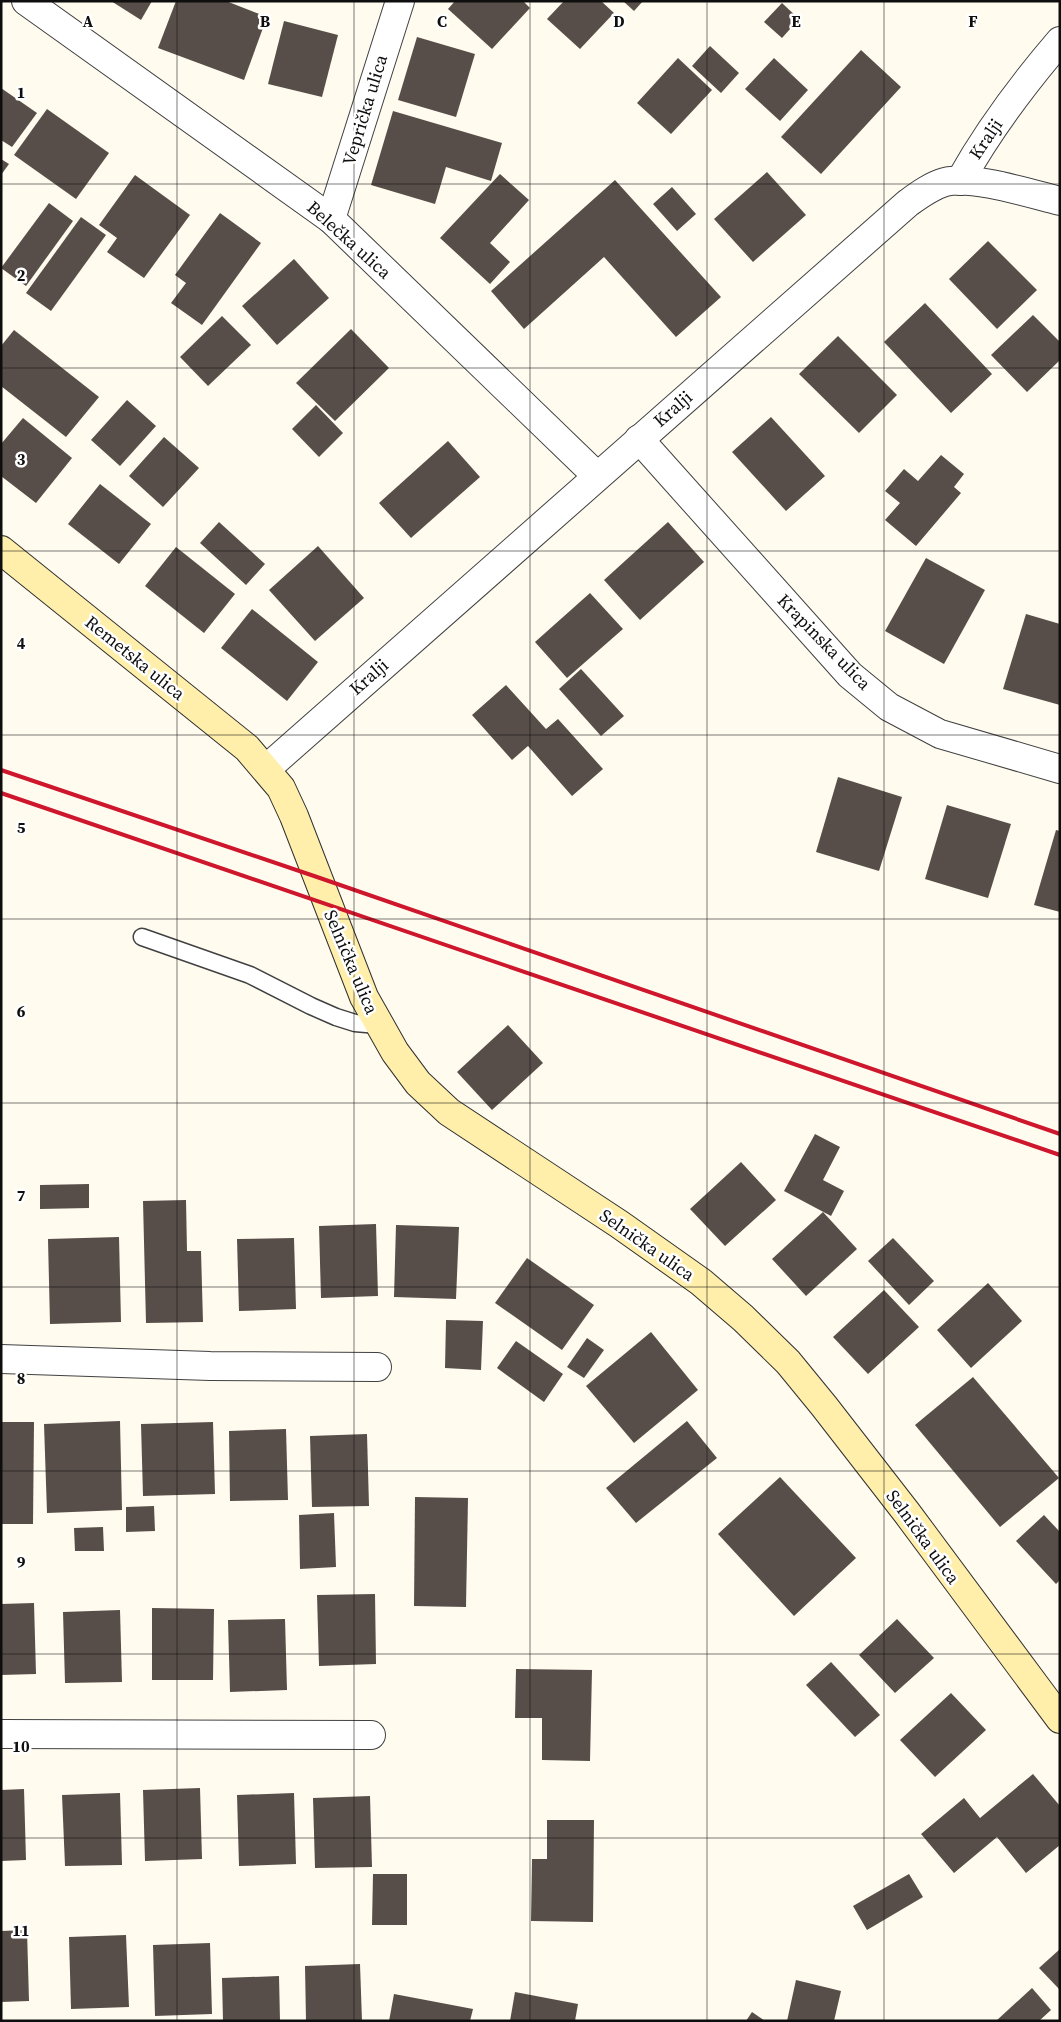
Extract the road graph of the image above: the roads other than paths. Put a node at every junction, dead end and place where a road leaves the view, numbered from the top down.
1 (26, 1) edge
2 (400, 1) edge
3 (1059, 43) edge
4 (960, 181) junction
5 (1060, 201) edge
6 (331, 219) junction
7 (638, 439) junction
8 (597, 476) junction
9 (1, 550) edge
10 (266, 769) junction
11 (1060, 769) edge
12 (142, 937) dead end
13 (378, 1025) junction
14 (1, 1359) edge
15 (377, 1367) dead end
16 (1060, 1719) edge
17 (1, 1734) edge
18 (371, 1735) dead end

1 - 6 street, Belečka ulica
2 - 6 street, Veprička ulica
3 - 4 street, Kralji
4 - 5 street
4 - 7 street, Kralji
6 - 8 street, Belečka ulica
7 - 8 street, Kralji
7 - 11 street, Krapinska ulica
8 - 10 street, Kralji
9 - 10 street, Remetska ulica
10 - 13 street, Selnička ulica
12 - 13 lane
13 - 16 street, Selnička ulica
14 - 15 street
17 - 18 street

